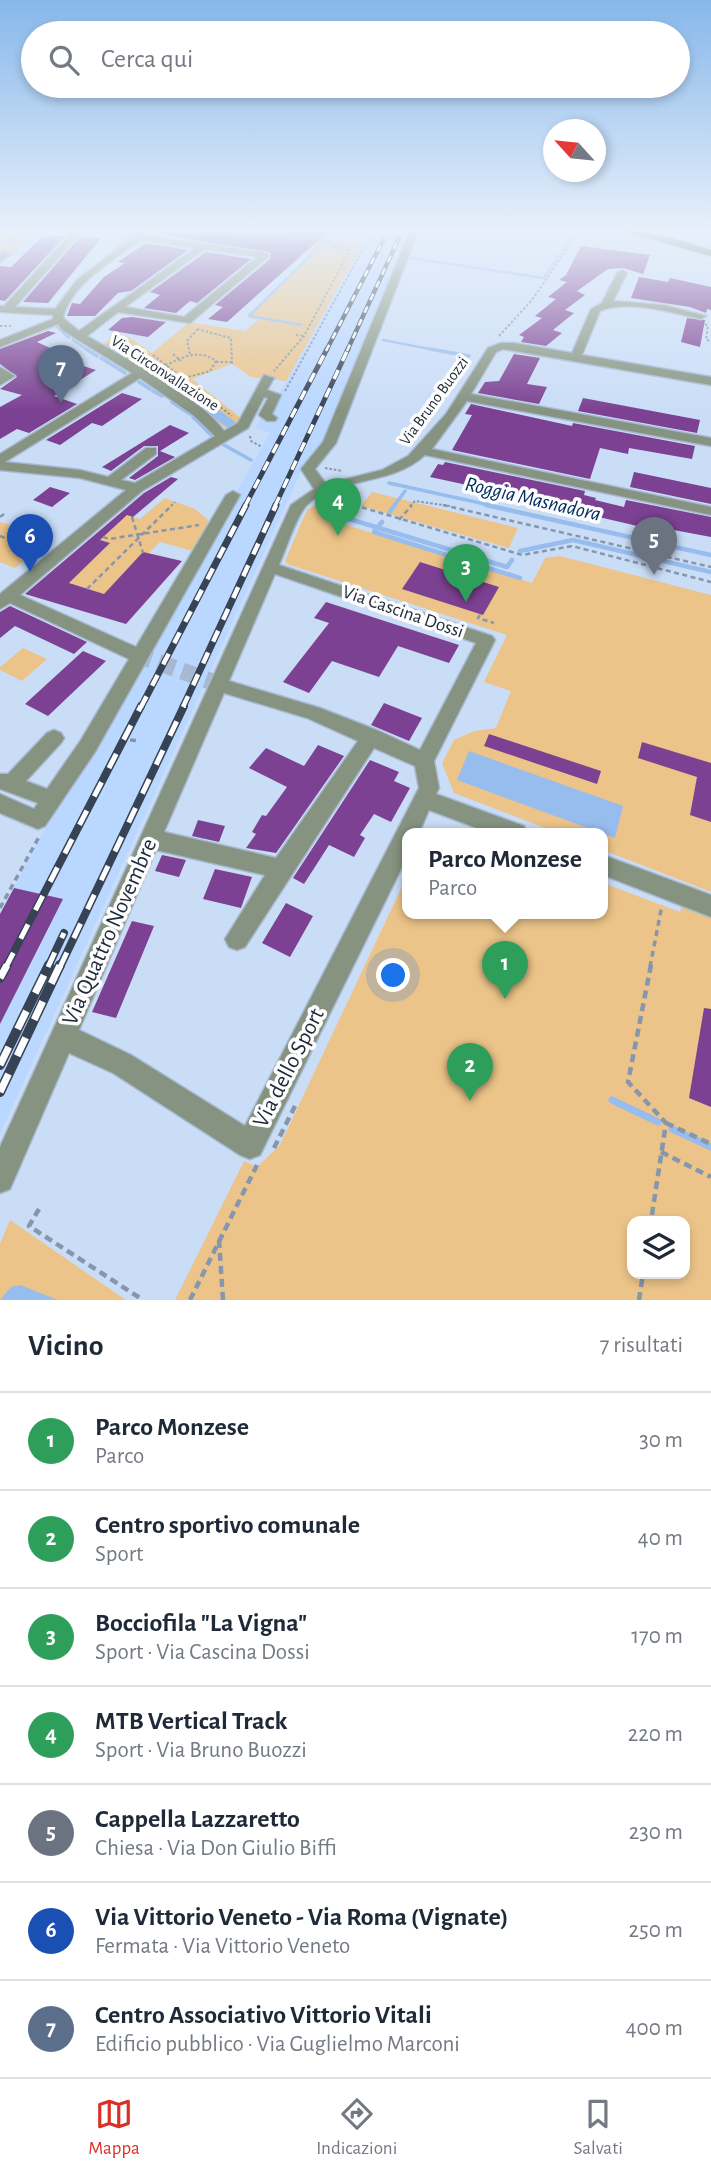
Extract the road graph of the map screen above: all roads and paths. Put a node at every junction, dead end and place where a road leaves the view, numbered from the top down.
1 (24, 290) edge
2 (79, 290) edge
3 (144, 290) edge
4 (224, 290) edge
5 (329, 290) edge
6 (341, 290) edge
7 (391, 290) edge
8 (539, 290) edge
9 (614, 290) edge
10 (607, 304) junction
11 (6, 309) edge
12 (117, 309) junction
13 (58, 316) junction
14 (700, 318) joint
15 (0, 320) edge
16 (186, 321) junction
17 (198, 329) junction
18 (296, 335) dead end
19 (79, 336) junction
20 (304, 336) junction
21 (500, 342) junction
22 (711, 342) edge
23 (0, 344) edge
24 (173, 354) dead end
25 (190, 354) junction
26 (153, 355) dead end
27 (176, 358) junction
28 (575, 358) junction
29 (181, 361) dead end
30 (216, 362) junction
31 (168, 366) junction
32 (0, 370) edge
33 (139, 374) junction
34 (268, 377) joint
35 (184, 378) junction
36 (0, 381) edge
37 (711, 381) edge
38 (260, 393) junction
39 (462, 396) junction
40 (271, 418) joint
41 (243, 425) junction
42 (221, 436) junction
43 (711, 442) edge
44 (151, 451) dead end
45 (424, 451) junction
46 (0, 460) edge
47 (0, 466) edge
48 (317, 468) dead end
49 (345, 471) dead end
50 (111, 481) junction
51 (356, 487) dead end
52 (137, 488) junction
53 (323, 491) junction
54 (233, 495) dead end
55 (175, 502) dead end
56 (711, 511) edge
57 (4, 514) dead end
58 (132, 516) dead end
59 (0, 517) edge
60 (399, 520) junction
61 (205, 524) dead end
62 (139, 534) junction
63 (0, 537) edge
64 (103, 537) dead end
65 (142, 552) dead end
66 (55, 557) junction
67 (270, 567) junction
68 (711, 567) edge
69 (711, 582) edge
70 (87, 589) dead end
71 (4, 600) edge
72 (480, 615) dead end
73 (490, 631) junction
74 (135, 654) tunnel mouth
75 (218, 684) junction
76 (372, 736) junction
77 (54, 738) dead end
78 (130, 740) dead end
79 (140, 741) dead end
80 (424, 761) junction
81 (5, 782) edge
82 (425, 799) junction
83 (52, 800) junction
84 (0, 803) edge
85 (44, 828) dead end
86 (411, 828) edge
87 (503, 828) edge
88 (150, 839) junction
89 (402, 846) edge
90 (608, 867) edge
91 (281, 869) junction
92 (665, 888) junction
93 (711, 905) edge
94 (0, 908) edge
95 (237, 939) dead end
96 (64, 1037) junction
97 (666, 1123) junction
98 (711, 1144) edge
99 (661, 1152) junction
100 (711, 1177) edge
101 (0, 1179) edge
102 (39, 1209) dead end
103 (652, 1216) edge
104 (219, 1240) dead end
105 (642, 1279) edge
106 (143, 1300) edge
107 (223, 1300) edge
108 (639, 1300) edge

1 - 11 street
2 - 13 street
3 - 12 street
4 - 16 street
5 - 20 path
6 - 40 path
7 - 53 street
8 - 21 path
9 - 10 street
10 - 14 street
10 - 28 street
11 - 13 street
11 - 15 street
12 - 16 street
12 - 19 street
13 - 19 street, Via Circonvallazione
13 - 23 street
14 - 22 path
16 - 17 path
17 - 25 path
17 - 30 path
18 - 20 path
19 - 33 street, Via Circonvallazione
20 - 34 path
21 - 28 street
21 - 39 street, Via Bruno Buozzi
24 - 27 path
25 - 27 path
25 - 30 path
26 - 31 path
27 - 29 path
27 - 31 path
28 - 37 street
30 - 35 path
31 - 35 path
32 - 36 street
33 - 42 street, Via Circonvallazione
33 - 46 street
34 - 38 street
35 - 41 path
38 - 40 street
38 - 41 street
39 - 43 street
39 - 45 street, Via Bruno Buozzi
41 - 42 street
42 - 52 street
44 - 50 street
45 - 53 street, Via Bruno Buozzi
45 - 56 street
47 - 50 street
48 - 49 path
50 - 52 street
51 - 60 path
52 - 66 street
53 - 67 street, Via Bruno Buozzi
54 - 83 street
55 - 62 path
57 - 59 path
58 - 62 path
60 - 68 path
60 - 69 path
61 - 62 path
62 - 64 path
62 - 65 path
62 - 70 path
63 - 66 path
66 - 71 street
67 - 73 street, Via Cascina Dossi
67 - 75 street, Via Quattro Novembre
71 - 74 street
72 - 73 path
73 - 80 street, Via Cascina Dossi
75 - 76 street
75 - 88 street, Via Quattro Novembre
76 - 80 street
76 - 91 street
77 - 81 street
78 - 79 path
80 - 82 street, Via dello Sport
81 - 83 street
82 - 86 street, Via dello Sport
82 - 87 street
83 - 84 street
85 - 94 path
88 - 91 street
88 - 96 street, Via Quattro Novembre
89 - 96 street, Via dello Sport
90 - 92 street
91 - 95 street
92 - 93 street
92 - 97 path
96 - 101 street, Via Quattro Novembre
97 - 98 path
97 - 99 path
99 - 100 path
99 - 103 path
102 - 106 path
104 - 107 path
105 - 108 path

